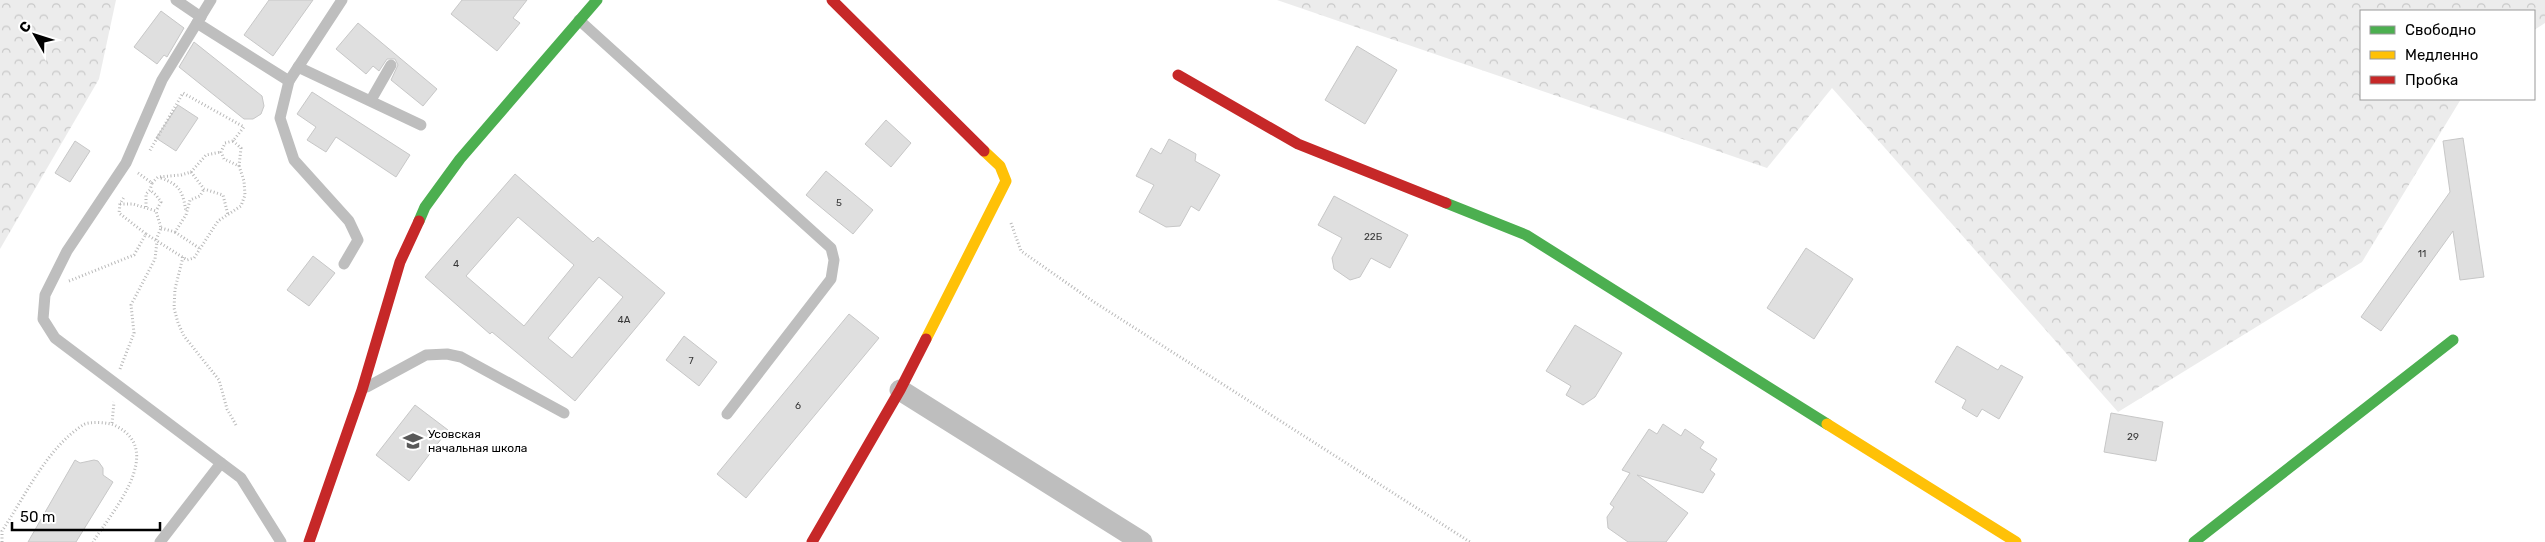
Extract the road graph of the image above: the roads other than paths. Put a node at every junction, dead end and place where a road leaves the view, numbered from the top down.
1 (176, 0) edge
2 (211, 0) edge
3 (342, 0) edge
4 (597, 0) edge
5 (832, 0) edge
6 (199, 20) junction
7 (580, 20) junction
8 (392, 65) dead end
9 (298, 67) junction
10 (1178, 75) dead end
11 (289, 81) junction
12 (371, 100) junction
13 (421, 125) dead end
14 (344, 264) dead end
15 (2453, 340) dead end
16 (362, 390) junction
17 (900, 390) junction
18 (564, 413) dead end
19 (727, 414) dead end
20 (221, 463) junction
21 (160, 542) edge
22 (281, 542) edge
23 (309, 542) edge
24 (812, 542) edge
25 (1142, 542) edge
26 (2016, 542) edge
27 (2194, 542) edge

1 - 6 lane
2 - 6 lane
3 - 9 lane
4 - 7 street
5 - 17 street
6 - 11 lane
6 - 20 lane
7 - 16 street
7 - 19 lane
8 - 12 lane
9 - 11 lane
9 - 12 lane
10 - 26 street
11 - 14 lane
12 - 13 lane
15 - 27 street
16 - 18 lane
16 - 23 street
17 - 24 street
17 - 25 street
20 - 21 lane
20 - 22 lane

